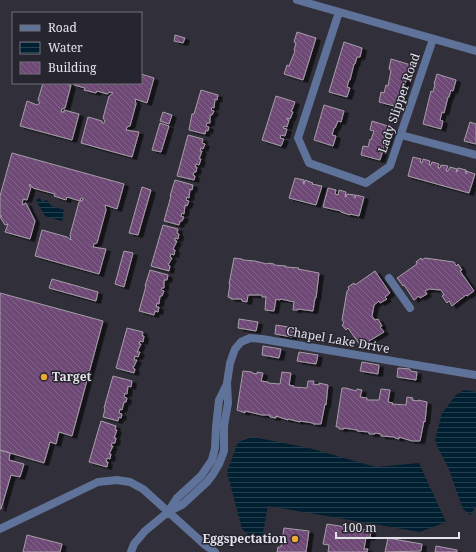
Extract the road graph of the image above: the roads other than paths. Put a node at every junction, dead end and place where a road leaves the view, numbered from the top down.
1 (297, 0) edge
2 (339, 12) junction
3 (433, 39) junction
4 (476, 51) edge
5 (401, 135) junction
6 (476, 155) edge
7 (389, 278) dead end
8 (410, 308) dead end
9 (476, 375) edge
10 (168, 512) junction
11 (0, 529) edge
12 (131, 552) edge
13 (215, 552) edge

1 - 2 street
2 - 3 street
2 - 5 street, Lady Slipper Road
3 - 4 street
3 - 5 street, Lady Slipper Road
5 - 6 street
7 - 8 street
9 - 10 street, Chapel Lake Drive
10 - 11 street
10 - 12 street, Chapel Lake Drive
10 - 13 street

